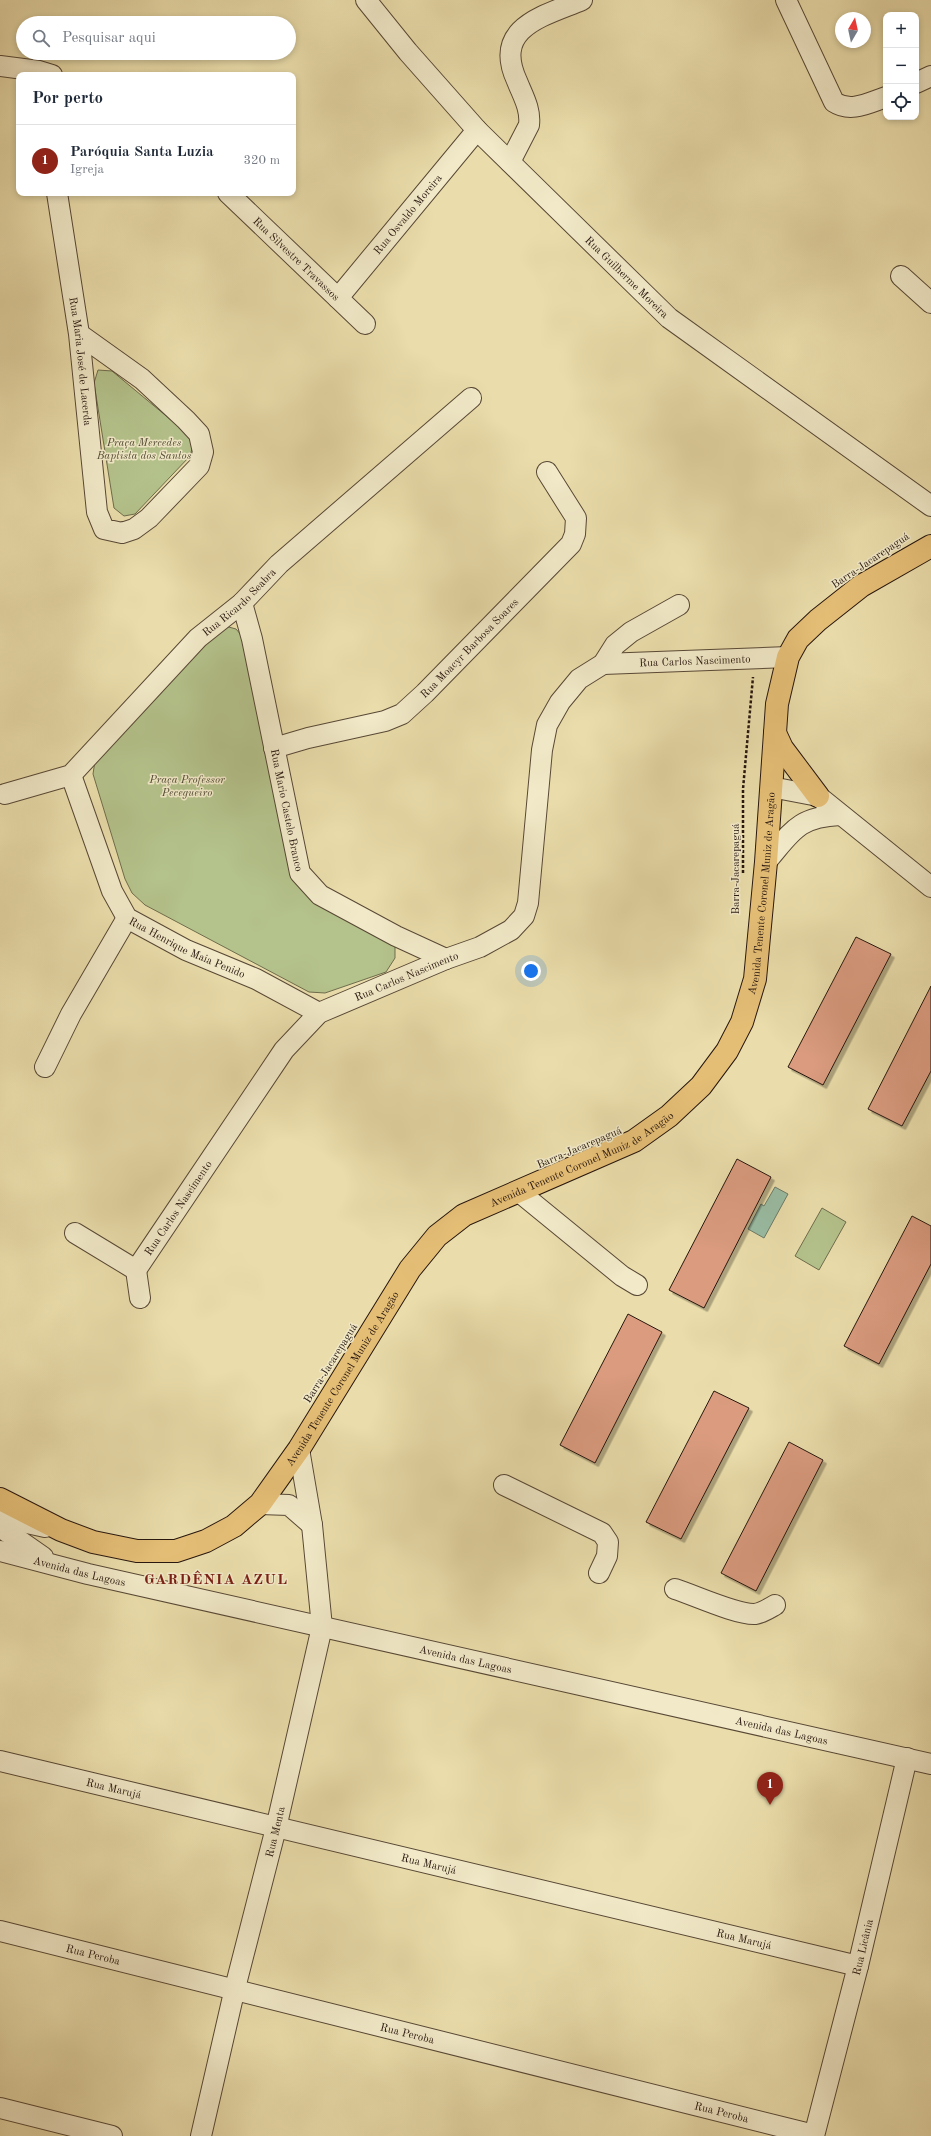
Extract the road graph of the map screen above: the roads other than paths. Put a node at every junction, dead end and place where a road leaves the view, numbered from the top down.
1 (366, 0) edge
2 (582, 0) edge
3 (786, 0) edge
4 (0, 66) edge
5 (33, 72) edge
6 (931, 76) edge
7 (919, 82) edge
8 (883, 98) edge
9 (477, 130) junction
10 (510, 162) junction
11 (57, 196) edge
12 (231, 196) edge
13 (901, 276) dead end
14 (338, 298) junction
15 (931, 303) edge
16 (365, 324) dead end
17 (79, 334) junction
18 (471, 398) dead end
19 (547, 472) dead end
20 (931, 506) edge
21 (931, 546) edge
22 (242, 603) junction
23 (679, 605) dead end
24 (788, 657) junction
25 (603, 664) junction
26 (775, 733) junction
27 (274, 748) junction
28 (71, 775) junction
29 (771, 788) junction
30 (5, 794) dead end
31 (818, 796) junction
32 (840, 815) junction
33 (766, 862) junction
34 (931, 887) edge
35 (127, 918) junction
36 (446, 959) junction
37 (319, 1013) junction
38 (45, 1067) dead end
39 (518, 1191) junction
40 (74, 1233) dead end
41 (136, 1270) junction
42 (637, 1285) dead end
43 (140, 1298) dead end
44 (299, 1449) junction
45 (504, 1485) dead end
46 (0, 1498) edge
47 (260, 1504) junction
48 (0, 1517) edge
49 (312, 1525) junction
50 (0, 1527) edge
51 (61, 1530) junction
52 (0, 1551) edge
53 (54, 1565) junction
54 (599, 1573) dead end
55 (675, 1589) dead end
56 (775, 1605) dead end
57 (322, 1627) junction
58 (908, 1758) junction
59 (0, 1761) edge
60 (931, 1764) edge
61 (276, 1828) junction
62 (0, 1931) edge
63 (858, 1966) junction
64 (235, 1988) junction
65 (0, 2108) edge
66 (112, 2136) edge
67 (201, 2136) edge
68 (814, 2136) edge

1 - 9 street, Rua Guilherme Moreira
2 - 10 street
3 - 8 street
4 - 5 street
6 - 7 street
9 - 10 street, Rua Guilherme Moreira
9 - 14 street, Rua Osvaldo Moreira
10 - 20 street, Rua Guilherme Moreira
11 - 17 street, Rua Maria José de Lacerda
12 - 14 street, Rua Silvestre Travassos
13 - 15 street
14 - 16 street, Rua Silvestre Travassos
17 - 17 street, Rua Maria José de Lacerda
18 - 22 street, Rua Ricardo Seabra
19 - 27 street, Rua Moacyr Barbosa Soares
21 - 24 main road, Avenida Tenente Coronel Muniz de Aragão
22 - 27 street, Rua Mario Castelo Branco
22 - 28 street, Rua Ricardo Seabra
23 - 25 street, Rua Carlos Nascimento
24 - 25 street, Rua Carlos Nascimento
24 - 26 main road, Avenida Tenente Coronel Muniz de Aragão
25 - 36 street, Rua Carlos Nascimento
26 - 29 main road, Avenida Tenente Coronel Muniz de Aragão
26 - 31 main road
27 - 36 street, Rua Mario Castelo Branco
28 - 30 street
28 - 35 street, Rua Henrique Maia Penido
29 - 31 street
29 - 33 main road, Avenida Tenente Coronel Muniz de Aragão
31 - 32 street
32 - 33 street
32 - 34 street
33 - 39 main road, Avenida Tenente Coronel Muniz de Aragão
35 - 37 street, Rua Henrique Maia Penido
35 - 38 street
36 - 37 street, Rua Carlos Nascimento
37 - 41 street, Rua Carlos Nascimento
39 - 42 street
39 - 44 main road, Avenida Tenente Coronel Muniz de Aragão
40 - 41 street
41 - 43 street
44 - 47 main road, Avenida Tenente Coronel Muniz de Aragão
44 - 49 street, Rua Menta
45 - 54 street
46 - 51 main road, Avenida Tenente Coronel Muniz de Aragão
47 - 49 street
47 - 51 main road, Avenida Tenente Coronel Muniz de Aragão
48 - 51 street
49 - 57 street, Rua Menta
50 - 53 street
52 - 53 street, Avenida das Lagoas
53 - 57 street, Avenida das Lagoas
55 - 56 street
57 - 58 street, Avenida das Lagoas
57 - 61 street, Rua Menta
58 - 60 street, Avenida das Lagoas
58 - 63 street, Rua Licânia
59 - 61 street, Rua Marujá
61 - 63 street, Rua Marujá
61 - 64 street, Rua Menta
62 - 64 street, Rua Peroba
63 - 68 street, Rua Licânia
64 - 67 street, Rua Menta
64 - 68 street, Rua Peroba
65 - 66 street

